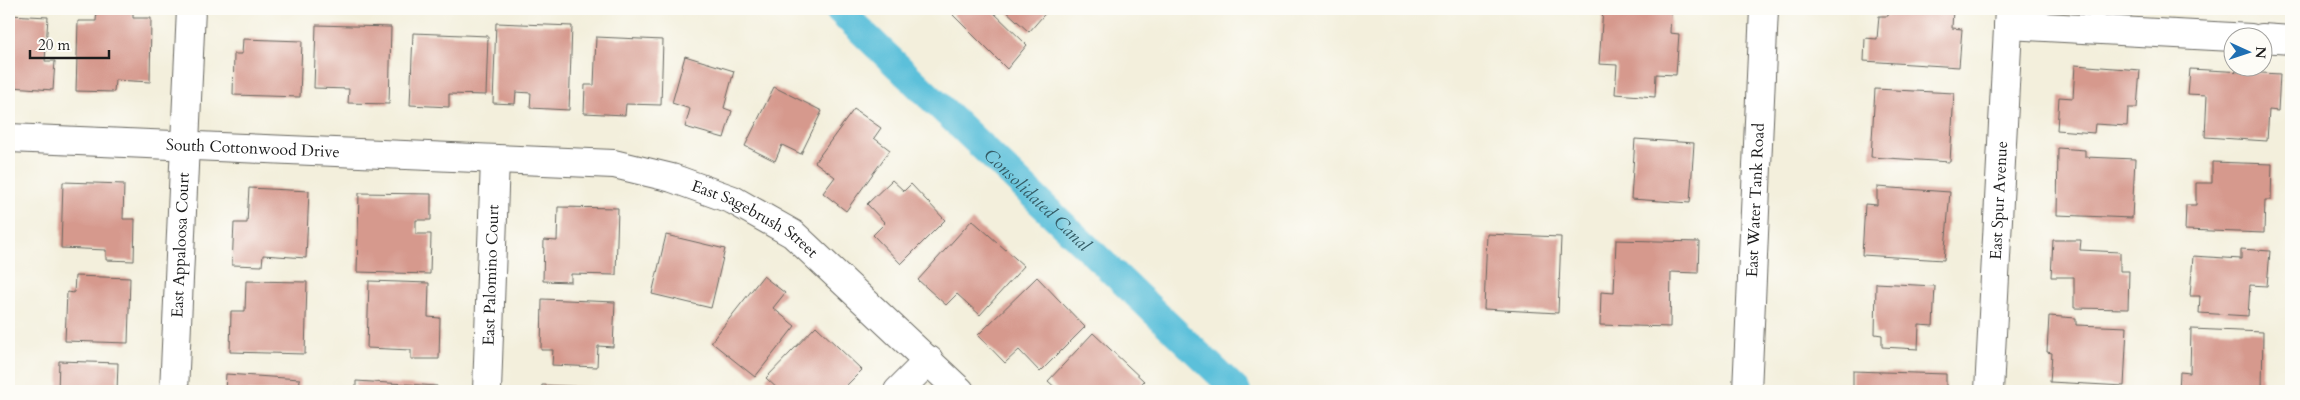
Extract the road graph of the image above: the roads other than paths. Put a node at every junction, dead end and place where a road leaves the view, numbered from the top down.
1 (191, 9) edge
2 (1764, 9) edge
3 (2009, 17) edge
4 (2222, 35) edge
5 (2272, 39) edge
6 (2291, 40) edge
7 (9, 138) edge
8 (185, 145) junction
9 (495, 159) junction
10 (929, 360) junction
11 (174, 391) edge
12 (487, 391) edge
13 (898, 391) edge
14 (960, 391) edge
15 (1747, 391) edge
16 (1989, 391) edge

1 - 8 street, East Appaloosa Court
2 - 15 street, East Water Tank Road
3 - 4 street
3 - 16 street, East Spur Avenue
5 - 6 street
7 - 8 street, South Cottonwood Drive
8 - 9 street, South Cottonwood Drive
8 - 11 street, East Appaloosa Court
9 - 10 street, East Sagebrush Street
9 - 12 street, East Palomino Court
10 - 13 street
10 - 14 street, East Sagebrush Street

